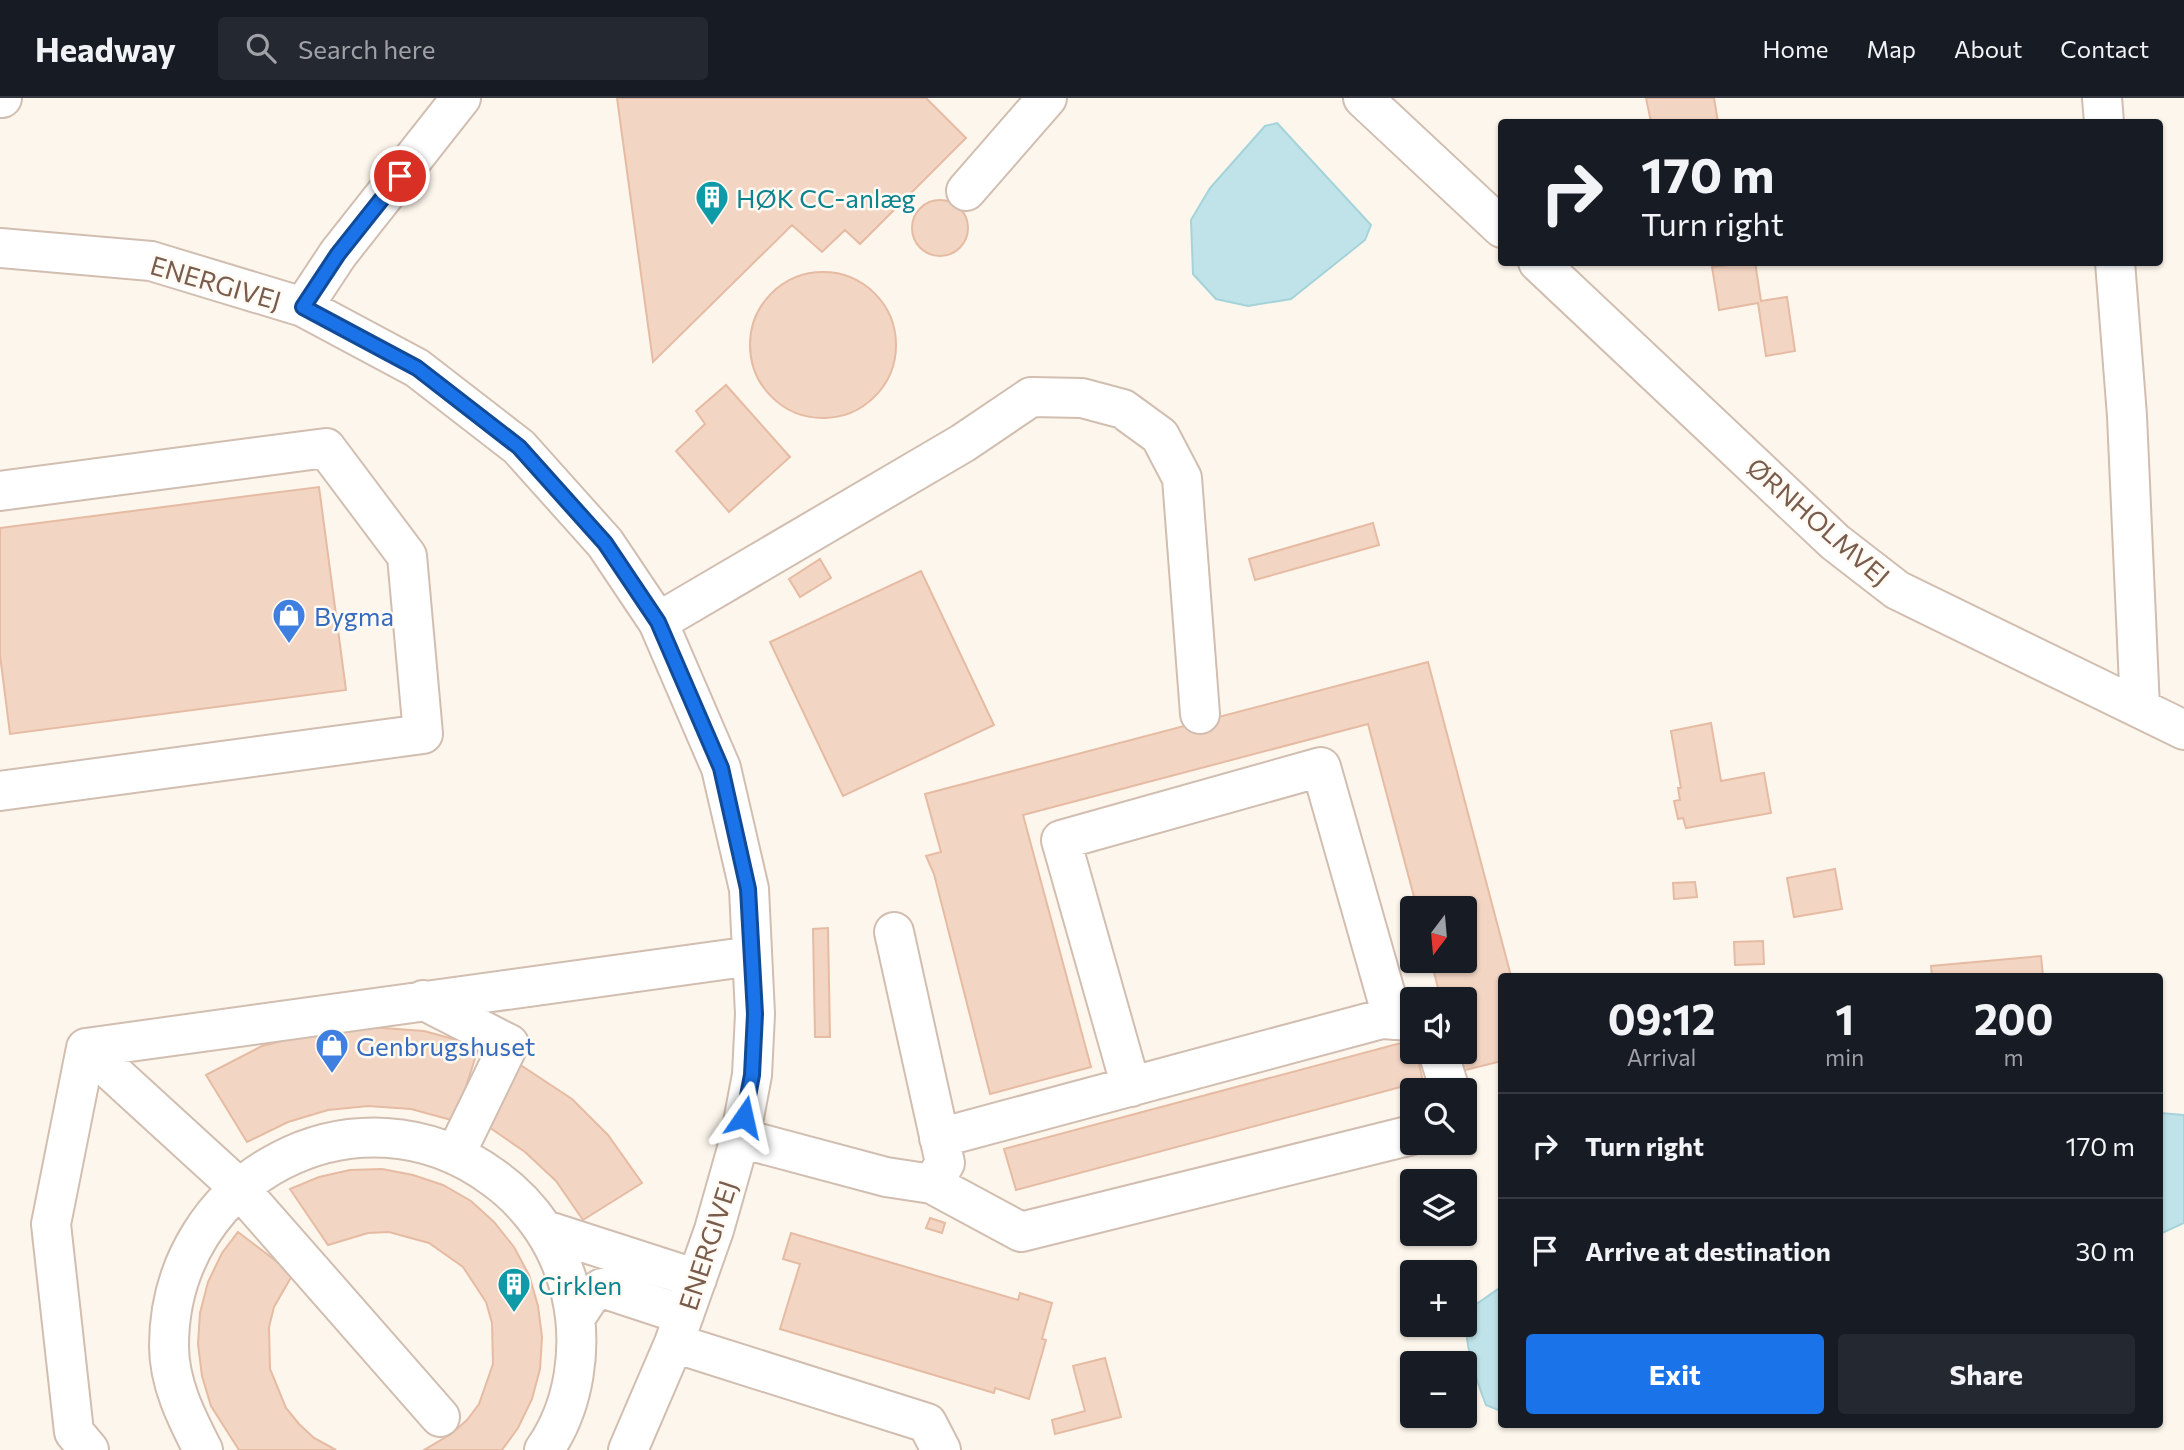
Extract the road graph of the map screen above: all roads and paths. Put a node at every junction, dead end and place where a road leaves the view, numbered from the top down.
1 (461, 98) edge
2 (1046, 98) edge
3 (1363, 98) edge
4 (2102, 98) edge
5 (2104, 119) edge
6 (966, 191) dead end
7 (1498, 224) edge
8 (0, 248) edge
9 (1542, 266) edge
10 (2115, 266) edge
11 (303, 307) junction
12 (0, 491) edge
13 (658, 622) junction
14 (2140, 708) junction
15 (1200, 714) dead end
16 (2184, 730) edge
17 (0, 791) edge
18 (894, 932) dead end
19 (752, 957) junction
20 (423, 1000) junction
21 (1400, 1012) edge
22 (1400, 1021) edge
23 (86, 1048) junction
24 (1131, 1087) junction
25 (740, 1138) junction
26 (939, 1138) junction
27 (1400, 1138) edge
28 (455, 1155) junction
29 (932, 1184) junction
30 (238, 1187) junction
31 (545, 1230) junction
32 (697, 1279) junction
33 (576, 1317) junction
34 (679, 1329) junction
35 (440, 1417) dead end
36 (89, 1450) edge
37 (203, 1450) edge
38 (544, 1450) edge
39 (628, 1450) edge
40 (941, 1450) edge

1 - 11 street
2 - 6 street
3 - 7 street
4 - 5 street
8 - 11 street, ENERGIVEJ
9 - 14 street, ØRNHOLMVEJ
10 - 14 street
11 - 13 street, ENERGIVEJ
12 - 17 street
13 - 15 street
13 - 19 street, ENERGIVEJ
14 - 16 street, ØRNHOLMVEJ
18 - 26 street
19 - 20 street
19 - 25 street, ENERGIVEJ
20 - 23 street
20 - 28 street
21 - 24 street
22 - 24 street
23 - 30 street
23 - 36 street
24 - 26 street
25 - 29 street
25 - 32 street, ENERGIVEJ
26 - 29 street
27 - 29 street
28 - 30 street
28 - 31 street
30 - 35 street
30 - 37 street
31 - 32 street
31 - 33 street
32 - 34 street, ENERGIVEJ
33 - 34 street
33 - 38 street
34 - 39 street, ENERGIVEJ
34 - 40 street

